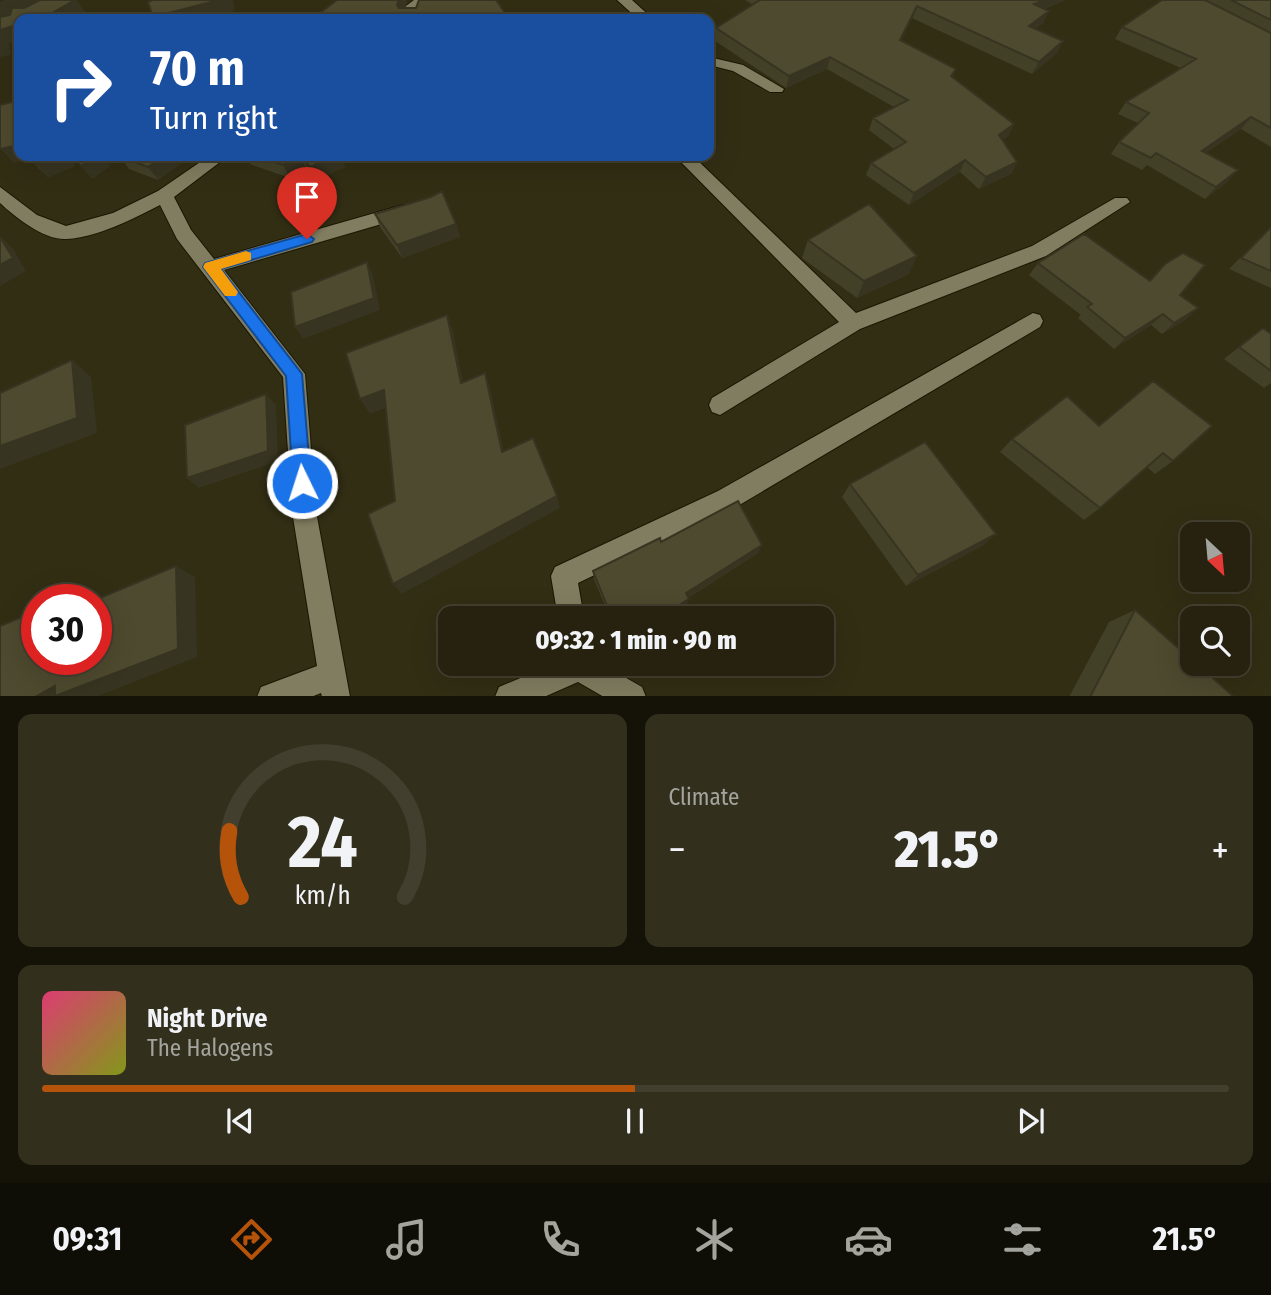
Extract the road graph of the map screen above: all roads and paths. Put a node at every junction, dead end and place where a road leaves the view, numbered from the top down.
1 (424, 0) edge
2 (624, 0) edge
3 (413, 14) edge
4 (640, 14) edge
5 (714, 62) edge
6 (776, 89) dead end
7 (213, 161) edge
8 (688, 161) edge
9 (0, 194) edge
10 (164, 195) junction
11 (1121, 202) dead end
12 (415, 207) edge
13 (210, 267) junction
14 (1033, 321) dead end
15 (853, 323) junction
16 (720, 405) dead end
17 (569, 606) edge
18 (555, 676) edge
19 (598, 676) edge
20 (334, 686) edge
21 (271, 696) edge
22 (509, 696) edge
23 (632, 696) edge

1 - 3 street
2 - 4 street
5 - 6 street
7 - 10 street
8 - 15 street
9 - 10 street
10 - 13 street
11 - 15 street
12 - 13 street
13 - 20 street
14 - 17 street
15 - 16 street
18 - 22 street
19 - 23 street
20 - 21 street

